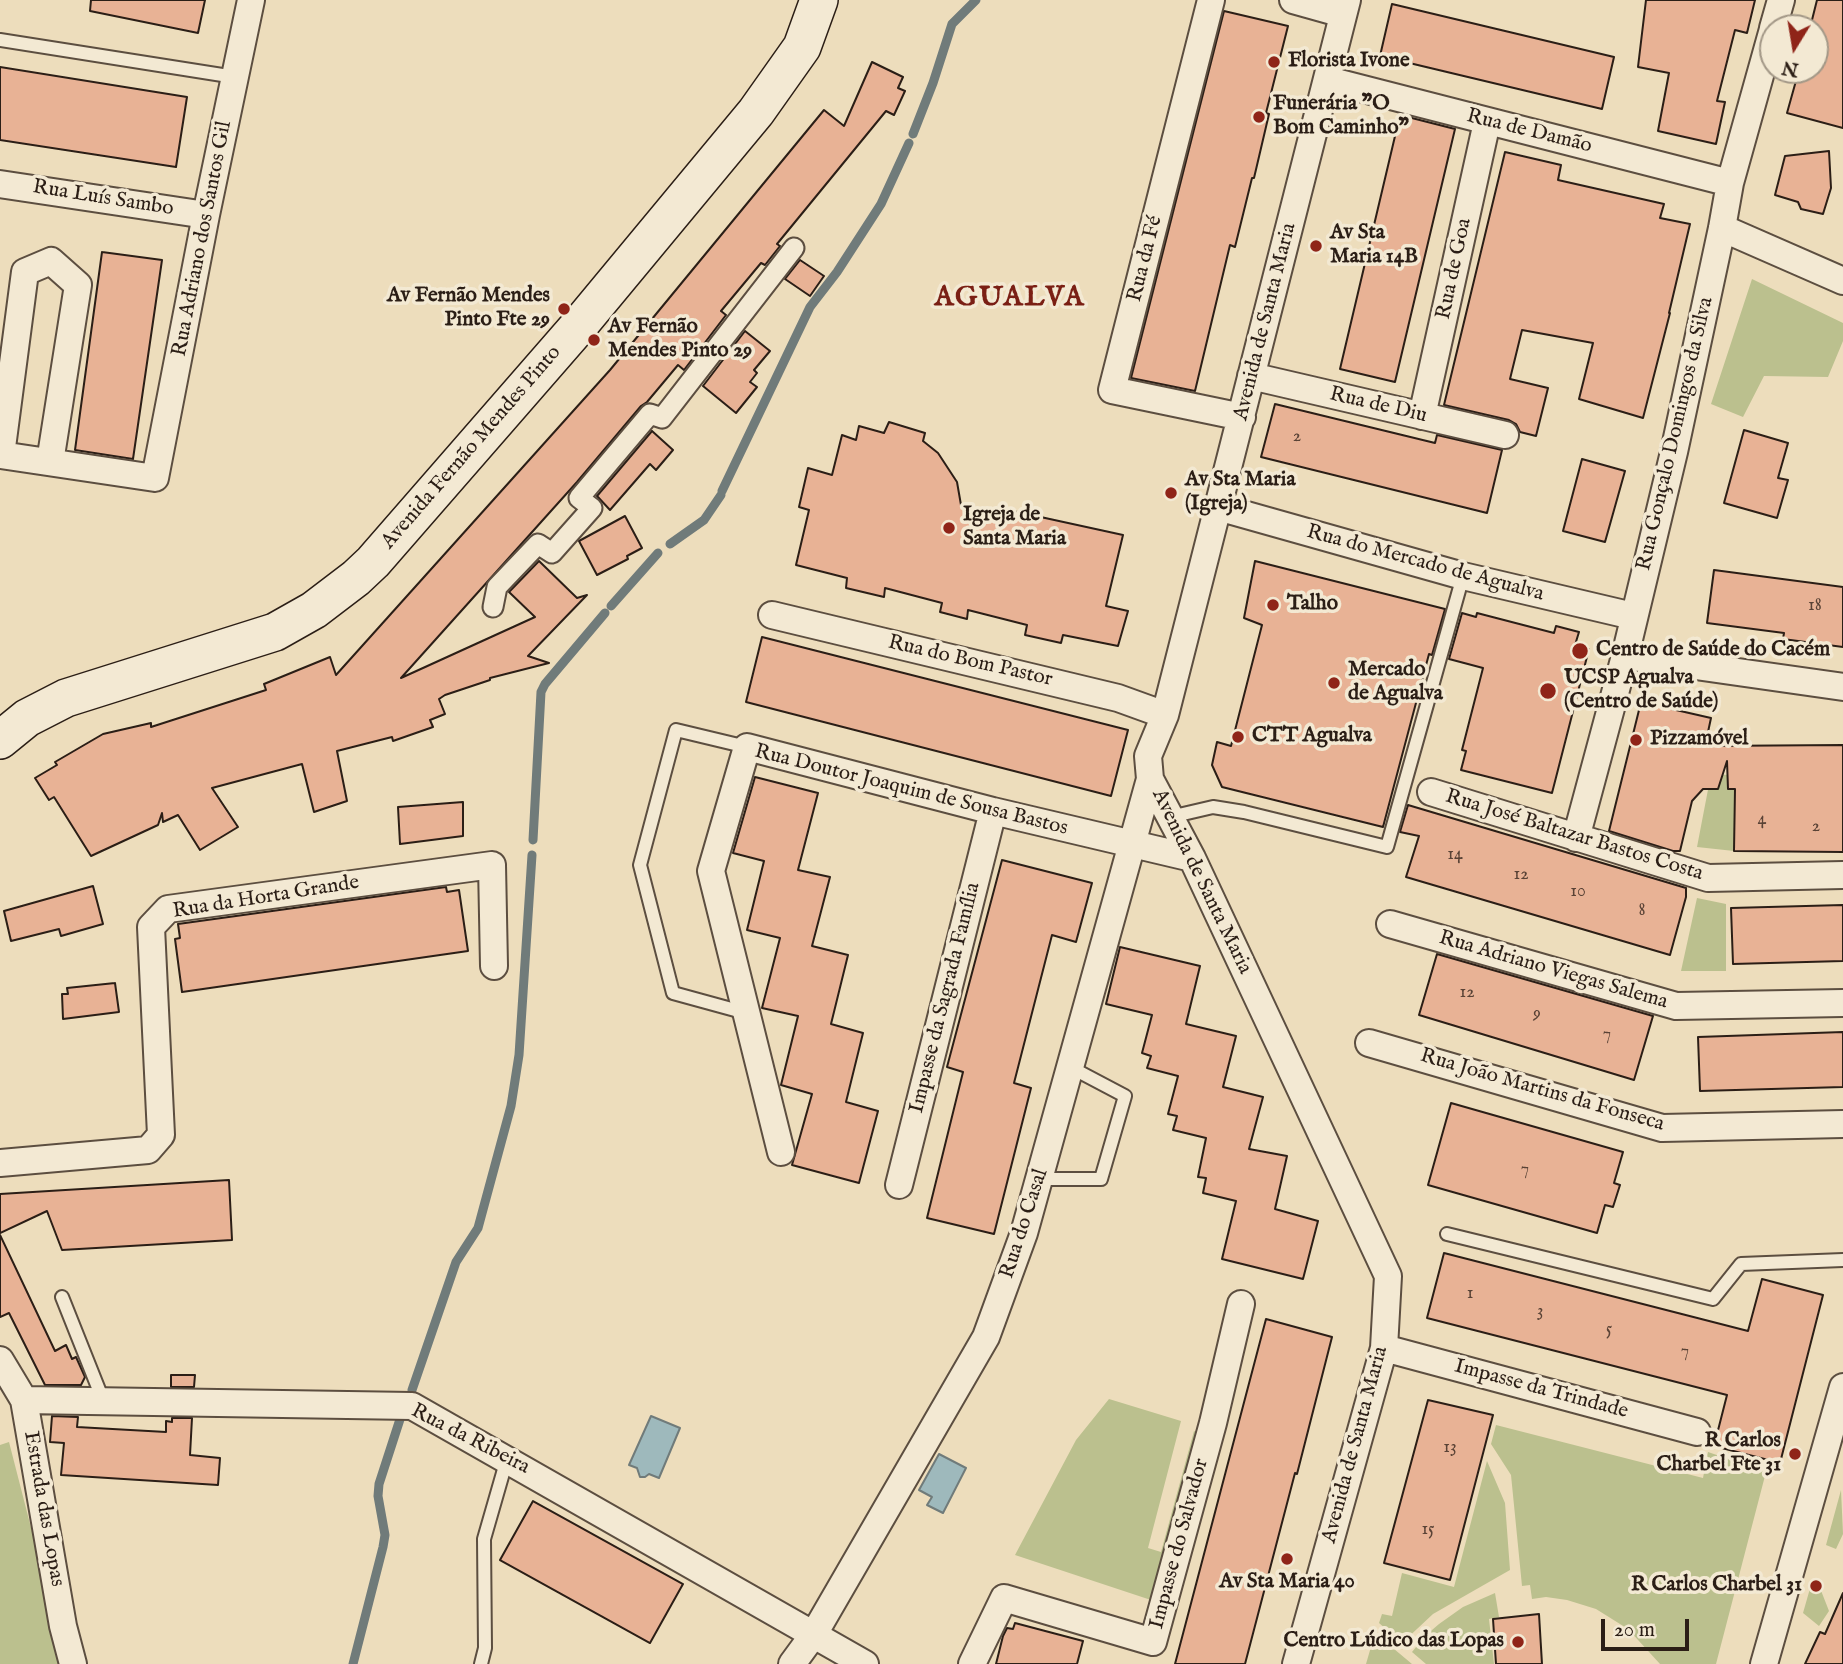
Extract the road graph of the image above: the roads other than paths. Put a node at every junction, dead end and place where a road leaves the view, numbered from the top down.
1 (251, 0) edge
2 (819, 0) edge
3 (1211, 0) edge
4 (1293, 0) edge
5 (1345, 7) edge
6 (0, 40) edge
7 (236, 77) junction
8 (1759, 79) edge
9 (1328, 80) junction
10 (1487, 122) junction
11 (1730, 183) junction
12 (0, 184) edge
13 (206, 215) junction
14 (1722, 228) junction
15 (794, 248) dead end
16 (1842, 278) edge
17 (1251, 376) junction
18 (1422, 416) junction
19 (1242, 417) junction
20 (1505, 435) dead end
21 (1, 456) edge
22 (50, 462) junction
23 (1218, 508) junction
24 (1463, 576) junction
25 (492, 607) dead end
26 (772, 615) dead end
27 (1633, 616) junction
28 (1625, 656) junction
29 (1843, 687) edge
30 (1166, 715) junction
31 (0, 740) edge
32 (747, 747) junction
33 (1150, 779) junction
34 (1431, 792) dead end
35 (993, 811) junction
36 (1170, 817) junction
37 (1576, 838) junction
38 (1131, 844) junction
39 (1192, 858) junction
40 (1843, 875) edge
41 (1390, 924) dead end
42 (494, 966) dead end
43 (1843, 1003) edge
44 (746, 1013) junction
45 (1369, 1043) dead end
46 (1070, 1067) junction
47 (1843, 1124) edge
48 (781, 1152) dead end
49 (0, 1163) edge
50 (1040, 1180) junction
51 (899, 1185) dead end
52 (1447, 1234) dead end
53 (1843, 1260) edge
54 (62, 1297) dead end
55 (1241, 1304) dead end
56 (1384, 1348) junction
57 (0, 1360) edge
58 (1841, 1398) edge
59 (103, 1399) junction
60 (24, 1400) junction
61 (1697, 1432) dead end
62 (508, 1458) junction
63 (814, 1634) junction
64 (73, 1664) edge
65 (481, 1664) edge
66 (792, 1664) edge
67 (865, 1664) edge
68 (972, 1664) edge
69 (1296, 1664) edge
70 (1764, 1664) edge

1 - 7 street, Rua Adriano dos Santos Gil
2 - 31 main road, Avenida Fernão Mendes Pinto
3 - 19 street, Rua da Fé
4 - 5 street
5 - 9 street, Avenida de Santa Maria
6 - 7 lane
7 - 13 street, Rua Adriano dos Santos Gil
8 - 11 street, Rua Gonçalo Domingos da Silva
9 - 10 street, Rua de Damão
9 - 17 street, Avenida de Santa Maria
10 - 11 street, Rua de Damão
10 - 18 street, Rua de Goa
11 - 14 street, Rua Gonçalo Domingos da Silva
12 - 13 street, Rua Luís Sambo
13 - 22 street, Rua Adriano dos Santos Gil
14 - 16 street
14 - 27 street, Rua Gonçalo Domingos da Silva
15 - 25 street
17 - 18 street, Rua de Diu
17 - 19 street, Avenida de Santa Maria
18 - 20 street, Rua de Diu
19 - 23 street, Avenida de Santa Maria
21 - 22 street
21 - 22 street
23 - 24 street, Rua do Mercado de Agualva
23 - 30 street, Avenida de Santa Maria
24 - 27 street, Rua do Mercado de Agualva
24 - 36 lane
26 - 30 street, Rua do Bom Pastor
27 - 28 street, Rua Gonçalo Domingos da Silva
28 - 29 street
28 - 37 street, Rua Gonçalo Domingos da Silva
30 - 33 street, Avenida de Santa Maria
32 - 35 street, Rua Doutor Joaquim de Sousa Bastos
32 - 44 street, Rua Doutor Joaquim de Sousa Bastos
32 - 44 lane
33 - 36 street, Avenida de Santa Maria
33 - 38 street, Rua do Casal
34 - 37 street, Rua José Baltazar Bastos Costa
35 - 38 street, Rua Doutor Joaquim de Sousa Bastos
35 - 51 street, Impasse da Sagrada Família
36 - 39 street, Avenida de Santa Maria
37 - 40 street, Rua José Baltazar Bastos Costa
38 - 39 street, Rua Doutor Joaquim de Sousa Bastos
38 - 46 street, Rua do Casal
39 - 56 street, Avenida de Santa Maria
41 - 43 street, Rua Adriano Viegas Salema
42 - 49 street, Rua da Horta Grande
44 - 48 street, Rua Doutor Joaquim de Sousa Bastos
45 - 47 street, Rua João Martins da Fonseca
46 - 50 street, Rua do Casal
46 - 50 lane
50 - 63 street, Rua do Casal
52 - 53 lane
54 - 59 lane
55 - 68 street, Impasse do Salvador
56 - 61 street, Impasse da Trindade
56 - 69 street, Avenida de Santa Maria
57 - 60 street, Estrada das Lopas
58 - 70 street
59 - 60 street, Rua da Ribeira
59 - 62 street, Rua da Ribeira
60 - 64 street, Estrada das Lopas
62 - 63 street, Rua da Ribeira
62 - 65 lane
63 - 66 street, Rua do Casal
63 - 67 street, Rua da Ribeira

